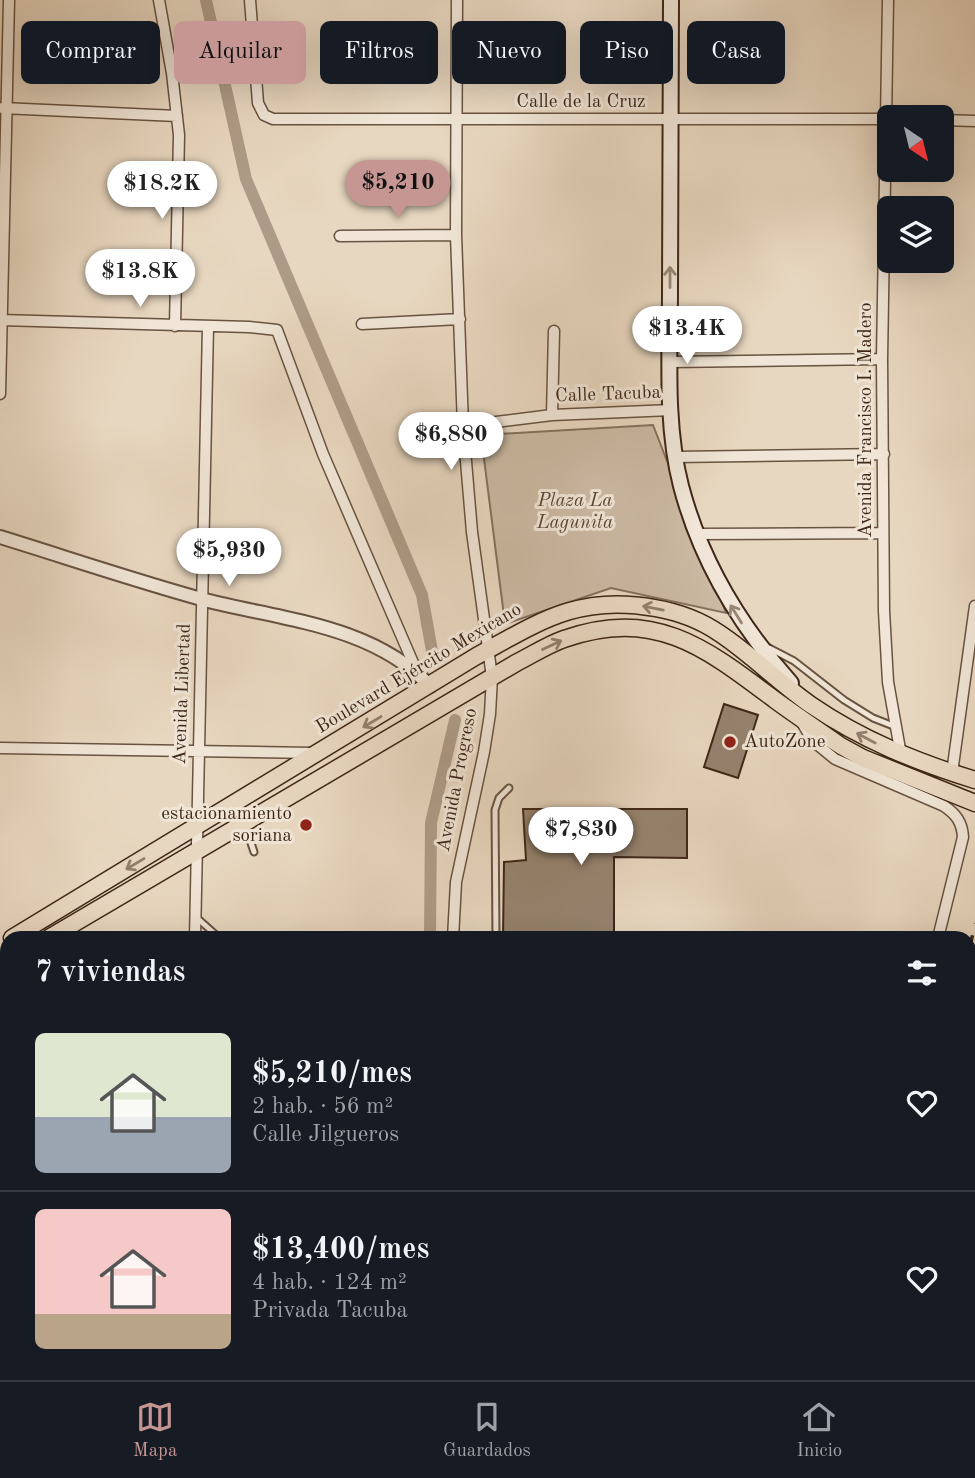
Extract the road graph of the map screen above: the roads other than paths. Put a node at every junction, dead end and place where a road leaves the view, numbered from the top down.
1 (9, 0) edge
2 (159, 0) edge
3 (250, 0) edge
4 (457, 0) edge
5 (671, 0) edge
6 (888, 0) edge
7 (888, 105) edge
8 (3, 108) edge
9 (177, 116) junction
10 (457, 119) junction
11 (877, 119) edge
12 (670, 120) junction
13 (954, 120) edge
14 (975, 121) edge
15 (886, 182) edge
16 (456, 235) junction
17 (340, 236) dead end
18 (460, 319) junction
19 (1, 320) edge
20 (362, 324) dead end
21 (175, 326) junction
22 (208, 326) junction
23 (554, 331) dead end
24 (882, 359) junction
25 (670, 362) junction
26 (0, 394) edge
27 (672, 410) junction
28 (552, 415) junction
29 (463, 426) junction
30 (884, 454) junction
31 (675, 457) junction
32 (883, 533) junction
33 (697, 534) junction
34 (0, 537) edge
35 (204, 599) junction
36 (975, 606) edge
37 (754, 640) junction
38 (482, 654) junction
39 (418, 673) junction
40 (488, 679) junction
41 (433, 684) junction
42 (805, 711) junction
43 (896, 727) junction
44 (0, 748) edge
45 (199, 752) junction
46 (319, 754) junction
47 (901, 755) junction
48 (952, 773) junction
49 (975, 780) edge
50 (509, 788) dead end
51 (975, 803) edge
52 (244, 822) junction
53 (197, 827) junction
54 (196, 850) junction
55 (254, 852) dead end
56 (195, 917) junction
57 (24, 931) edge
58 (61, 931) edge
59 (195, 931) edge
60 (211, 931) edge
61 (453, 931) edge
62 (496, 931) edge
63 (940, 931) edge

1 - 8 street
2 - 9 street
3 - 10 street, Calle de la Cruz
4 - 10 street, Avenida Progreso
5 - 12 main road
6 - 7 street, Avenida Francisco I. Madero
8 - 9 street
8 - 19 street
9 - 21 street
10 - 12 street, Calle de la Cruz
10 - 16 street, Avenida Progreso
11 - 12 street, Calle de la Cruz
25 -> 12 main road
13 - 14 street
15 - 24 street, Avenida Francisco I. Madero
16 - 17 street
16 - 18 street, Avenida Progreso
18 - 20 street
18 - 29 street, Avenida Progreso
19 - 21 street
19 - 26 street
21 - 22 street
22 - 35 street, Avenida Libertad
22 - 39 street
23 - 28 street
24 - 25 street
24 - 30 street, Avenida Francisco I. Madero
25 - 27 main road
27 - 28 street, Calle Tacuba
27 - 31 main road
28 - 29 street, Calle Tacuba
29 - 38 street, Avenida Progreso
30 - 31 street
30 - 32 street, Avenida Francisco I. Madero
31 - 33 main road
32 - 33 street
32 - 43 street, Avenida Francisco I. Madero
37 -> 33 main road
34 - 35 street
35 - 39 street
35 - 45 street, Avenida Libertad
36 - 48 street
37 - 42 main road
37 - 43 lane
38 - 40 street, Avenida Progreso
38 - 41 main road, Boulevard Ejército Mexicano
42 -> 38 main road, Boulevard Ejército Mexicano
39 - 41 street
40 -> 42 main road, Boulevard Ejército Mexicano
40 - 52 main road, Boulevard Ejército Mexicano
40 - 61 street, Avenida Progreso
41 -> 46 main road, Boulevard Ejército Mexicano
47 -> 42 main road, Boulevard Ejército Mexicano
42 - 51 main road, Boulevard Ejército Mexicano
42 - 63 street
43 - 47 street, Avenida Francisco I. Madero
44 - 45 street
45 - 46 street
45 - 53 street, Avenida Libertad
46 - 53 main road, Boulevard Ejército Mexicano
47 - 48 main road, Boulevard Ejército Mexicano
48 - 49 main road, Boulevard Ejército Mexicano
50 - 62 lane
52 - 54 main road, Boulevard Ejército Mexicano
52 - 55 lane
53 - 54 street, Avenida Libertad
53 -> 57 main road, Boulevard Ejército Mexicano
54 - 56 street, Avenida Libertad
54 - 58 main road, Boulevard Ejército Mexicano
56 - 59 street, Avenida Libertad
56 - 60 lane

